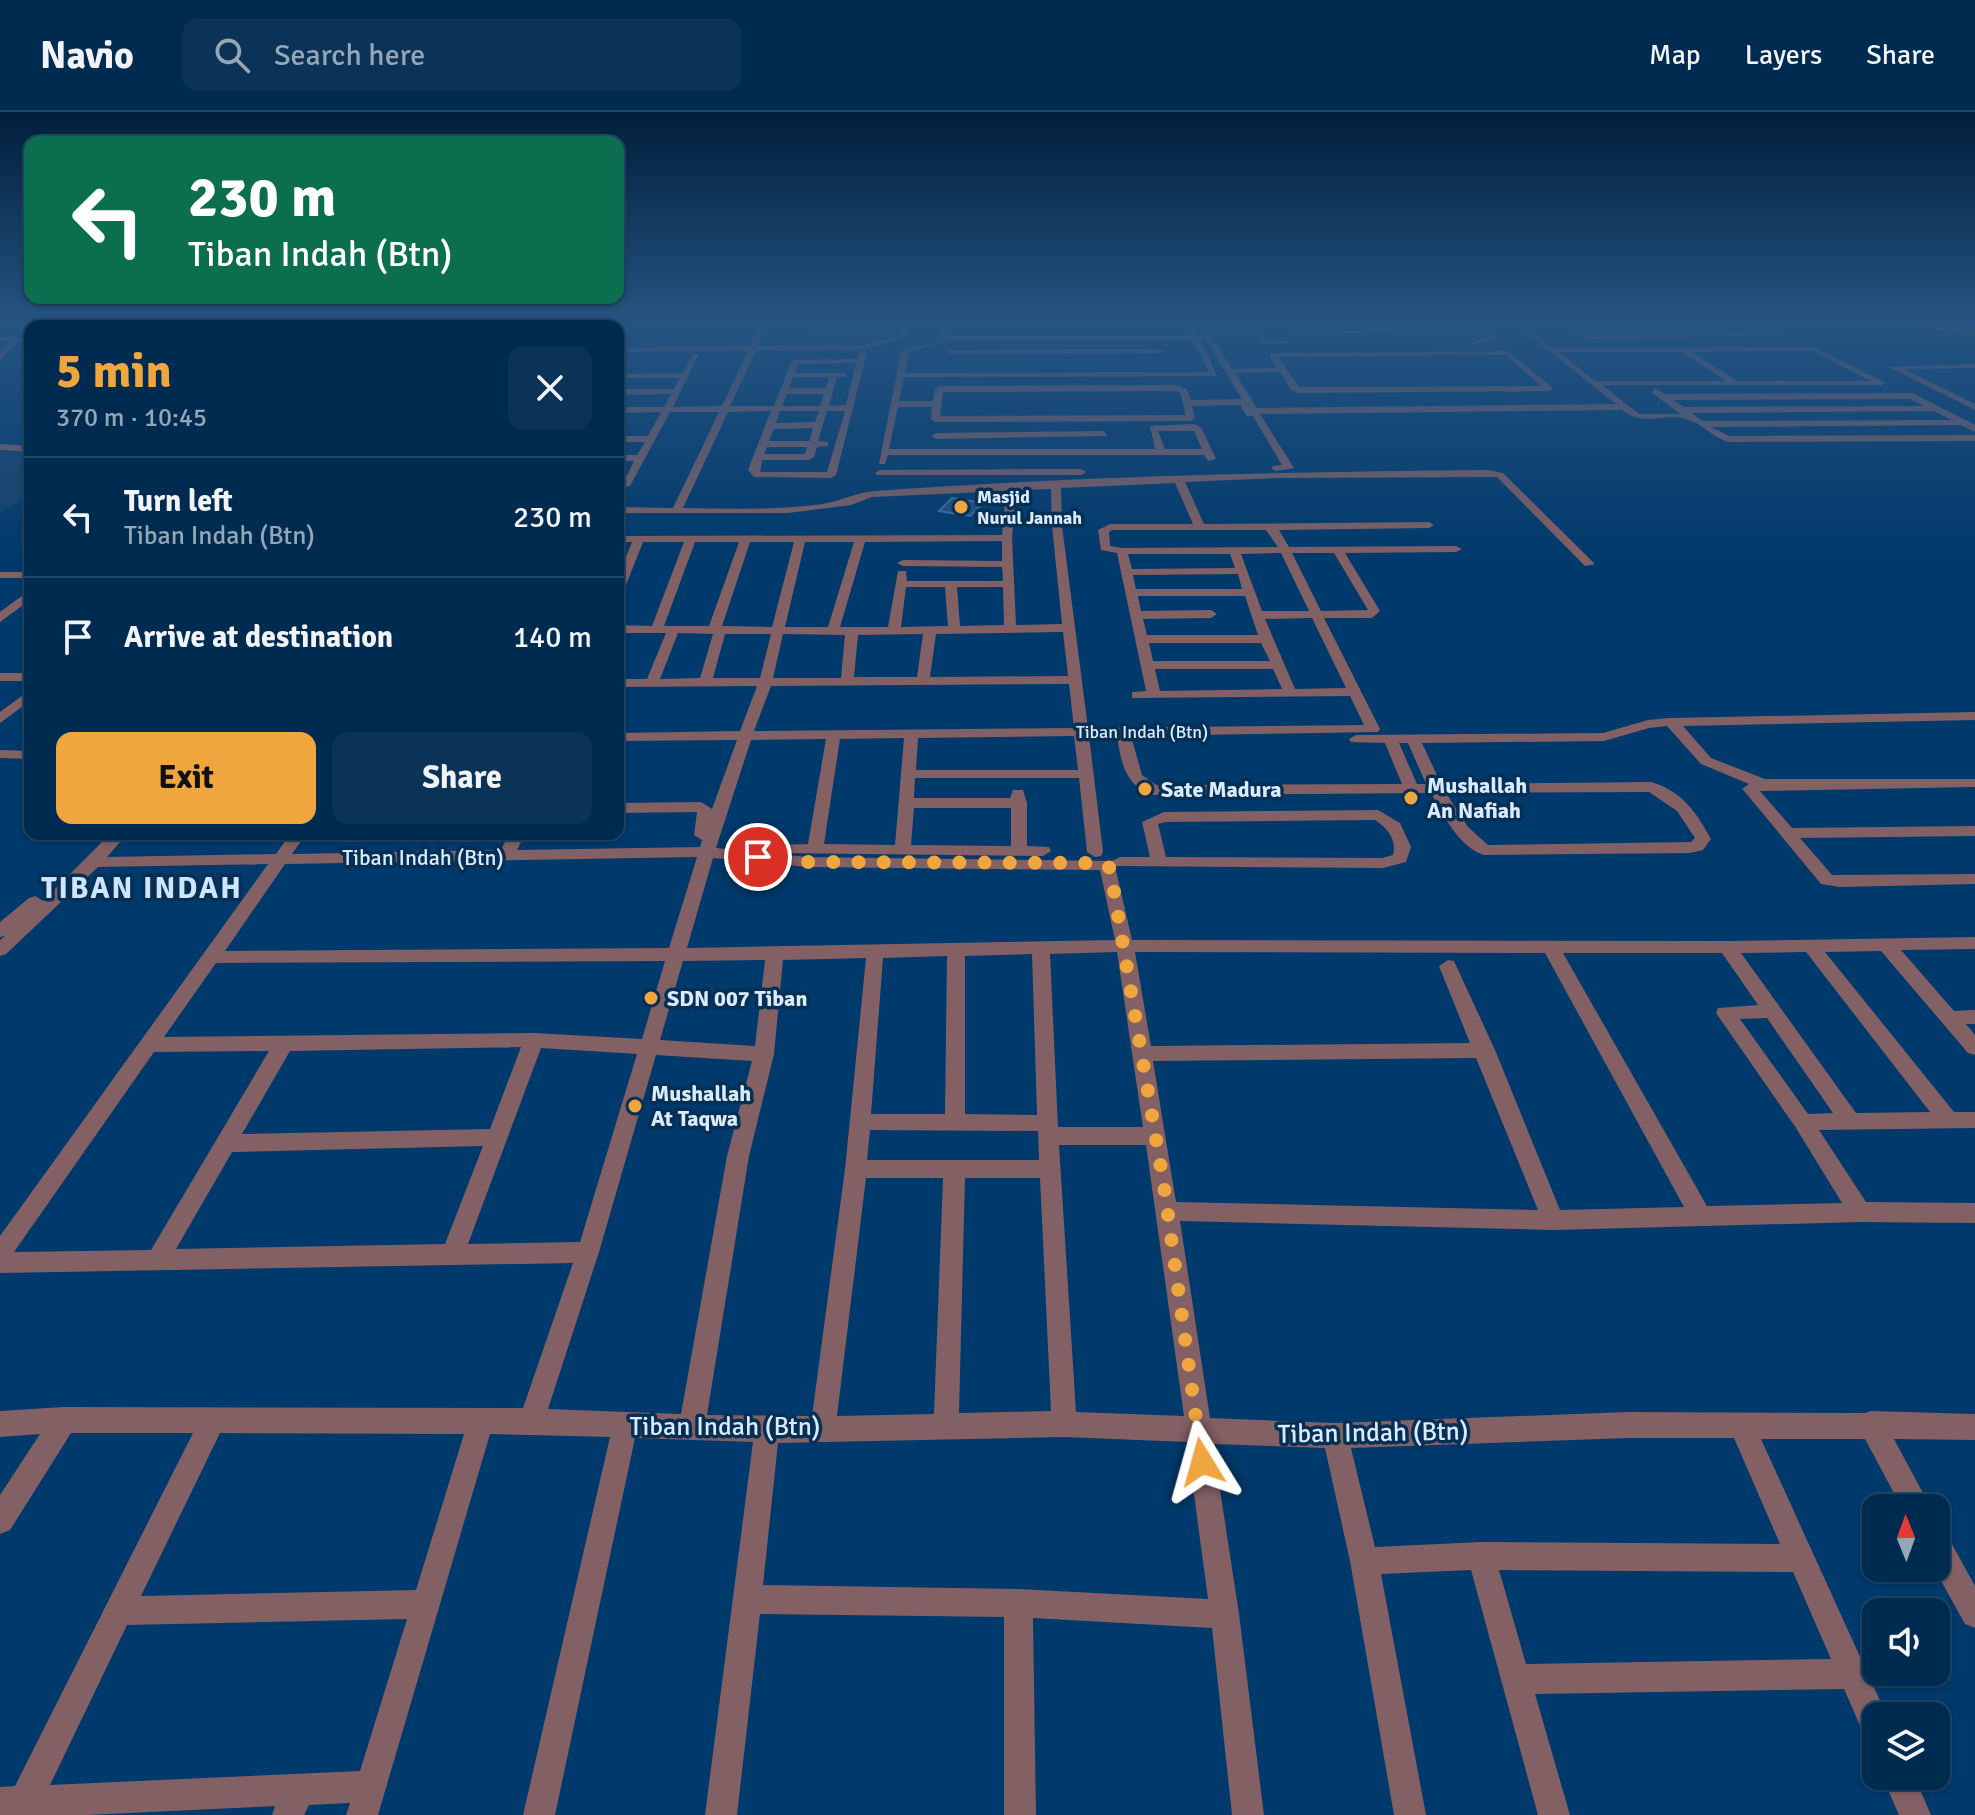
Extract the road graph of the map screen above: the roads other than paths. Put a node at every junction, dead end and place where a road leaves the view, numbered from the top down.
1 (673, 400) edge
2 (727, 400) edge
3 (781, 400) edge
4 (826, 400) edge
5 (852, 400) edge
6 (896, 400) edge
7 (937, 400) edge
8 (976, 400) edge
9 (1015, 400) edge
10 (1054, 400) edge
11 (1072, 400) edge
12 (1109, 400) edge
13 (1149, 400) edge
14 (1187, 400) edge
15 (1249, 400) edge
16 (1616, 400) edge
17 (1668, 400) edge
18 (1786, 400) edge
19 (1920, 400) edge
20 (1189, 403) junction
21 (896, 404) junction
22 (937, 404) junction
23 (1624, 407) junction
24 (824, 408) junction
25 (850, 408) junction
26 (668, 409) junction
27 (723, 409) junction
28 (778, 409) junction
29 (1935, 409) junction
30 (624, 410) edge
31 (1800, 410) junction
32 (1255, 411) junction
33 (1686, 413) junction
34 (1115, 418) junction
35 (1155, 418) junction
36 (935, 419) junction
37 (977, 419) junction
38 (1017, 419) junction
39 (1056, 419) junction
40 (1076, 419) junction
41 (624, 421) edge
42 (662, 421) junction
43 (1962, 423) junction
44 (1702, 424) junction
45 (1814, 424) junction
46 (819, 425) junction
47 (771, 426) junction
48 (1975, 429) edge
49 (936, 436) junction
50 (1975, 438) edge
51 (624, 439) edge
52 (651, 439) junction
53 (1839, 439) junction
54 (764, 444) junction
55 (813, 444) junction
56 (841, 444) junction
57 (0, 447) edge
58 (24, 449) edge
59 (884, 452) junction
60 (1070, 452) junction
61 (1109, 452) junction
62 (1161, 452) junction
63 (936, 453) junction
64 (758, 457) junction
65 (624, 458) edge
66 (641, 458) junction
67 (1276, 471) junction
68 (1073, 472) junction
69 (880, 473) junction
70 (1026, 473) junction
71 (625, 480) edge
72 (1179, 480) junction
73 (1056, 485) junction
74 (1017, 487) junction
75 (871, 494) junction
76 (624, 510) edge
77 (677, 510) junction
78 (1429, 525) dead end
79 (1200, 527) junction
80 (1269, 527) junction
81 (746, 538) junction
82 (800, 538) junction
83 (950, 538) junction
84 (1007, 538) junction
85 (624, 539) edge
86 (639, 539) junction
87 (691, 539) junction
88 (860, 539) junction
89 (906, 539) junction
90 (1456, 549) dead end
91 (1338, 550) junction
92 (1122, 551) junction
93 (1235, 551) junction
94 (1285, 551) junction
95 (903, 563) junction
96 (950, 564) junction
97 (1007, 564) junction
98 (1589, 564) dead end
99 (1241, 571) junction
100 (1129, 572) junction
101 (0, 575) edge
102 (24, 575) edge
103 (624, 575) edge
104 (900, 584) junction
105 (951, 584) junction
106 (1009, 584) junction
107 (1204, 592) junction
108 (1250, 592) junction
109 (1131, 593) junction
110 (24, 599) edge
111 (1211, 614) junction
112 (1135, 615) junction
113 (1259, 615) junction
114 (1316, 615) junction
115 (0, 618) edge
116 (1068, 628) junction
117 (624, 629) edge
118 (954, 629) junction
119 (1010, 629) junction
120 (656, 630) junction
121 (673, 630) junction
122 (717, 630) junction
123 (894, 630) junction
124 (930, 630) junction
125 (776, 631) junction
126 (833, 631) junction
127 (852, 631) junction
128 (1219, 638) junction
129 (1140, 639) junction
130 (1266, 639) junction
131 (1148, 665) junction
132 (1279, 665) junction
133 (0, 677) edge
134 (24, 677) edge
135 (1076, 680) junction
136 (847, 682) junction
137 (923, 682) junction
138 (624, 683) edge
139 (652, 683) junction
140 (705, 683) junction
141 (765, 683) junction
142 (1355, 692) junction
143 (1291, 694) junction
144 (1137, 695) dead end
145 (1154, 695) junction
146 (24, 699) edge
147 (1975, 716) edge
148 (0, 719) edge
149 (1670, 722) junction
150 (911, 733) junction
151 (1082, 733) junction
152 (749, 734) junction
153 (834, 734) junction
154 (624, 737) edge
155 (1124, 737) junction
156 (1390, 739) junction
157 (1413, 739) junction
158 (0, 754) edge
159 (24, 755) edge
160 (1422, 759) junction
161 (1399, 760) junction
162 (909, 774) junction
163 (1085, 774) junction
164 (1016, 775) junction
165 (1975, 783) edge
166 (1764, 784) junction
167 (1411, 787) junction
168 (1435, 787) junction
169 (907, 803) junction
170 (1019, 803) junction
171 (624, 808) edge
172 (1975, 831) edge
173 (1786, 833) junction
174 (101, 840) edge
175 (114, 840) edge
176 (294, 840) edge
177 (514, 840) edge
178 (815, 849) junction
179 (705, 851) junction
180 (903, 851) junction
181 (1019, 851) junction
182 (506, 856) junction
183 (1095, 857) junction
184 (280, 859) junction
185 (94, 862) junction
186 (1120, 862) junction
187 (1159, 863) junction
188 (1975, 879) edge
189 (0, 931) edge
190 (1975, 943) edge
191 (1550, 945) junction
192 (1886, 945) junction
193 (1128, 946) junction
194 (1811, 946) junction
195 (1041, 947) junction
196 (1727, 947) junction
197 (956, 948) junction
198 (0, 950) edge
199 (875, 952) junction
200 (679, 953) junction
201 (775, 954) junction
202 (209, 957) junction
203 (1448, 966) dead end
204 (1773, 1011) junction
205 (1975, 1017) edge
206 (1950, 1018) junction
207 (534, 1040) junction
208 (284, 1043) junction
209 (148, 1045) junction
210 (651, 1046) junction
211 (1975, 1048) edge
212 (1485, 1050) junction
213 (764, 1054) junction
214 (1143, 1054) junction
215 (955, 1120) junction
216 (1975, 1120) edge
217 (1949, 1121) junction
218 (859, 1122) junction
219 (1803, 1122) junction
220 (1851, 1122) junction
221 (1047, 1130) junction
222 (1156, 1136) junction
223 (495, 1137) junction
224 (226, 1143) junction
225 (856, 1169) junction
226 (1051, 1169) junction
227 (954, 1170) junction
228 (1167, 1211) junction
229 (1860, 1212) junction
230 (1975, 1213) edge
231 (1700, 1215) junction
232 (1553, 1220) junction
233 (588, 1252) junction
234 (453, 1253) junction
235 (0, 1254) edge
236 (158, 1259) junction
237 (0, 1263) edge
238 (64, 1420) junction
239 (213, 1420) junction
240 (481, 1421) junction
241 (531, 1421) junction
242 (0, 1424) edge
243 (946, 1424) junction
244 (1064, 1424) junction
245 (1871, 1424) junction
246 (692, 1425) junction
247 (625, 1426) junction
248 (1742, 1427) junction
249 (1975, 1427) edge
250 (823, 1428) junction
251 (767, 1430) junction
252 (1197, 1432) junction
253 (1335, 1436) junction
254 (1909, 1494) edge
255 (0, 1520) edge
256 (1481, 1556) junction
257 (1800, 1558) junction
258 (1364, 1561) junction
259 (1950, 1568) edge
260 (747, 1599) junction
261 (1018, 1603) junction
262 (428, 1604) junction
263 (120, 1611) junction
264 (1225, 1614) junction
265 (1975, 1614) edge
266 (1853, 1674) junction
267 (1515, 1679) junction
268 (1865, 1702) edge
269 (1904, 1790) edge
270 (294, 1801) edge
271 (367, 1801) edge
272 (13, 1802) edge
273 (539, 1815) edge
274 (721, 1815) edge
275 (1020, 1815) edge
276 (1248, 1815) edge
277 (1410, 1815) edge
278 (1554, 1815) edge
279 (1915, 1815) edge

1 - 26 street
2 - 27 street
3 - 28 street
4 - 24 street
5 - 25 street
6 - 21 street
7 - 22 street
8 - 37 street
9 - 38 street
10 - 39 street
11 - 40 street
12 - 34 street
13 - 35 street
14 - 20 street
15 - 32 street
16 - 23 street
17 - 33 street
18 - 31 street
19 - 29 street
20 - 35 street
20 - 67 street
21 - 22 street
21 - 59 street
22 - 36 street
23 - 32 street
23 - 33 street
24 - 25 street
24 - 28 street
24 - 46 street
25 - 56 street
26 - 27 street
26 - 30 street
26 - 42 street
27 - 28 street
27 - 77 street
28 - 47 street
29 - 31 street
29 - 43 street
31 - 33 street
32 - 67 street
33 - 44 street
34 - 35 street
34 - 40 street
36 - 37 street
36 - 49 street
37 - 38 street
38 - 39 street
39 - 40 street
41 - 42 street
42 - 52 street
43 - 45 street
43 - 48 street
44 - 45 street
44 - 53 street
45 - 53 street
46 - 47 street
46 - 55 street
47 - 54 street
49 - 61 street
49 - 63 street
50 - 53 street
51 - 52 street
52 - 66 street
54 - 55 street
54 - 64 street
55 - 56 street
55 - 64 street
56 - 64 street
57 - 58 street
59 - 63 street
59 - 69 street
60 - 61 street
60 - 63 street
60 - 68 street
61 - 62 street
62 - 62 street
65 - 66 street
66 - 71 street
67 - 68 street
67 - 72 street
67 - 98 street
68 - 70 street
69 - 70 street
69 - 75 street
70 - 74 street
72 - 73 street
72 - 79 street
73 - 74 street
73 - 116 street
74 - 75 street
74 - 84 street
75 - 77 street
76 - 77 street
78 - 80 street
79 - 80 street
79 - 92 street
80 - 94 street
81 - 82 street
81 - 87 street
81 - 122 street
82 - 88 street
82 - 125 street
83 - 84 street
83 - 89 street
83 - 96 street
84 - 97 street
85 - 86 street
86 - 87 street
86 - 103 street
87 - 120 street
88 - 89 street
88 - 126 street
89 - 95 street
90 - 91 street
91 - 94 street
91 - 114 street
92 - 93 street
92 - 100 street
93 - 94 street
93 - 99 street
94 - 114 street
95 - 96 street
95 - 104 street
96 - 97 street
97 - 106 street
99 - 100 street
99 - 108 street
100 - 109 street
101 - 102 street
104 - 105 street
104 - 123 street
105 - 106 street
105 - 118 street
106 - 119 street
107 - 108 street
107 - 109 street
107 - 111 street
108 - 113 street
109 - 112 street
110 - 115 street
111 - 112 street
111 - 128 street
112 - 129 street
113 - 114 street
113 - 130 street
114 - 142 street
116 - 119 street
116 - 135 street
117 - 120 street
118 - 119 street
118 - 124 street
120 - 121 street
121 - 122 street
121 - 139 street
122 - 125 street
122 - 140 street
123 - 124 street
123 - 127 street
124 - 137 street
125 - 126 street
125 - 141 street
126 - 127 street
127 - 136 street
128 - 129 street
128 - 130 street
129 - 131 street
130 - 132 street
131 - 132 street
131 - 145 street
132 - 143 street
133 - 134 street
135 - 137 street
135 - 151 street
136 - 137 street
136 - 141 street
138 - 139 street
139 - 140 street
140 - 141 street
141 - 152 street
142 - 143 street
142 - 155 street, Tiban Indah (Btn)
143 - 145 street
144 - 145 street
146 - 148 street
147 - 149 street
149 - 157 street
149 - 166 street
150 - 151 street, Tiban Indah (Btn)
150 - 153 street, Tiban Indah (Btn)
150 - 162 street
151 - 155 street, Tiban Indah (Btn)
151 - 163 street
152 - 153 street, Tiban Indah (Btn)
152 - 154 street, Tiban Indah (Btn)
152 - 179 street
153 - 178 street
155 - 156 street
155 - 167 street
156 - 157 street
156 - 161 street
157 - 160 street
158 - 159 street
160 - 161 street
160 - 168 street
161 - 167 street
162 - 164 street
162 - 169 street
163 - 164 street
163 - 183 street
164 - 170 street
165 - 166 street
166 - 173 street
167 - 168 street
168 - 168 street
169 - 170 street
169 - 180 street
170 - 181 street
171 - 179 street
172 - 173 street
173 - 188 street
174 - 189 street
175 - 185 street
176 - 184 street
177 - 182 street
178 - 179 street
178 - 180 street
179 - 182 street, Tiban Indah (Btn)
179 - 183 street, Tiban Indah (Btn)
179 - 200 street
180 - 181 street
181 - 183 street
182 - 184 street, Tiban Indah (Btn)
183 - 186 street
183 - 193 street
184 - 185 street, Tiban Indah (Btn)
184 - 202 street
185 - 198 street
186 - 187 street
186 - 193 street
187 - 187 street
190 - 192 street
191 - 193 street
191 - 196 street
191 - 231 street
192 - 194 street
192 - 206 street
193 - 195 street
193 - 214 street
194 - 196 street
194 - 217 street
195 - 197 street
195 - 221 street
196 - 204 street
197 - 199 street
197 - 215 street
199 - 201 street
199 - 218 street
200 - 201 street
200 - 202 street
200 - 210 street
201 - 213 street
202 - 209 street
203 - 212 street
204 - 219 street
204 - 220 street
205 - 206 street
206 - 211 street
207 - 208 street
207 - 210 street
207 - 223 street
208 - 209 street
208 - 224 street
209 - 235 street
210 - 213 street
210 - 233 street
212 - 214 street
212 - 232 street
213 - 246 street
214 - 222 street
215 - 218 street
215 - 221 street
216 - 217 street
217 - 220 street
218 - 225 street
219 - 220 street
219 - 229 street
221 - 222 street
221 - 226 street
222 - 228 street
223 - 224 street
223 - 234 street
224 - 236 street
225 - 227 street
225 - 250 street
226 - 227 street
226 - 244 street
227 - 243 street
228 - 232 street
228 - 252 street
229 - 230 street
229 - 231 street
231 - 232 street
233 - 234 street
233 - 241 street
234 - 236 street
236 - 237 street
238 - 239 street, Tiban Indah (Btn)
238 - 242 street, Tiban Indah (Btn)
238 - 255 street
239 - 240 street, Tiban Indah (Btn)
239 - 263 street
240 - 241 street, Tiban Indah (Btn)
240 - 262 street
241 - 247 street, Tiban Indah (Btn)
243 - 244 street, Tiban Indah (Btn)
243 - 250 street, Tiban Indah (Btn)
244 - 252 street, Tiban Indah (Btn)
245 - 248 street, Tiban Indah (Btn)
245 - 249 street, Tiban Indah (Btn)
245 - 254 street
246 - 247 street, Tiban Indah (Btn)
246 - 251 street, Tiban Indah (Btn)
247 - 273 street
248 - 253 street, Tiban Indah (Btn)
248 - 257 street
250 - 251 street, Tiban Indah (Btn)
251 - 260 street
252 - 253 street, Tiban Indah (Btn)
252 - 264 street
253 - 258 street
256 - 257 street
256 - 258 street
256 - 267 street
257 - 266 street
258 - 277 street
259 - 265 street
260 - 261 street
260 - 274 street
261 - 264 street
261 - 275 street
262 - 263 street
262 - 271 street
263 - 272 street
264 - 276 street
266 - 267 street
266 - 268 street
267 - 278 street
269 - 279 street
270 - 271 street
270 - 272 street

